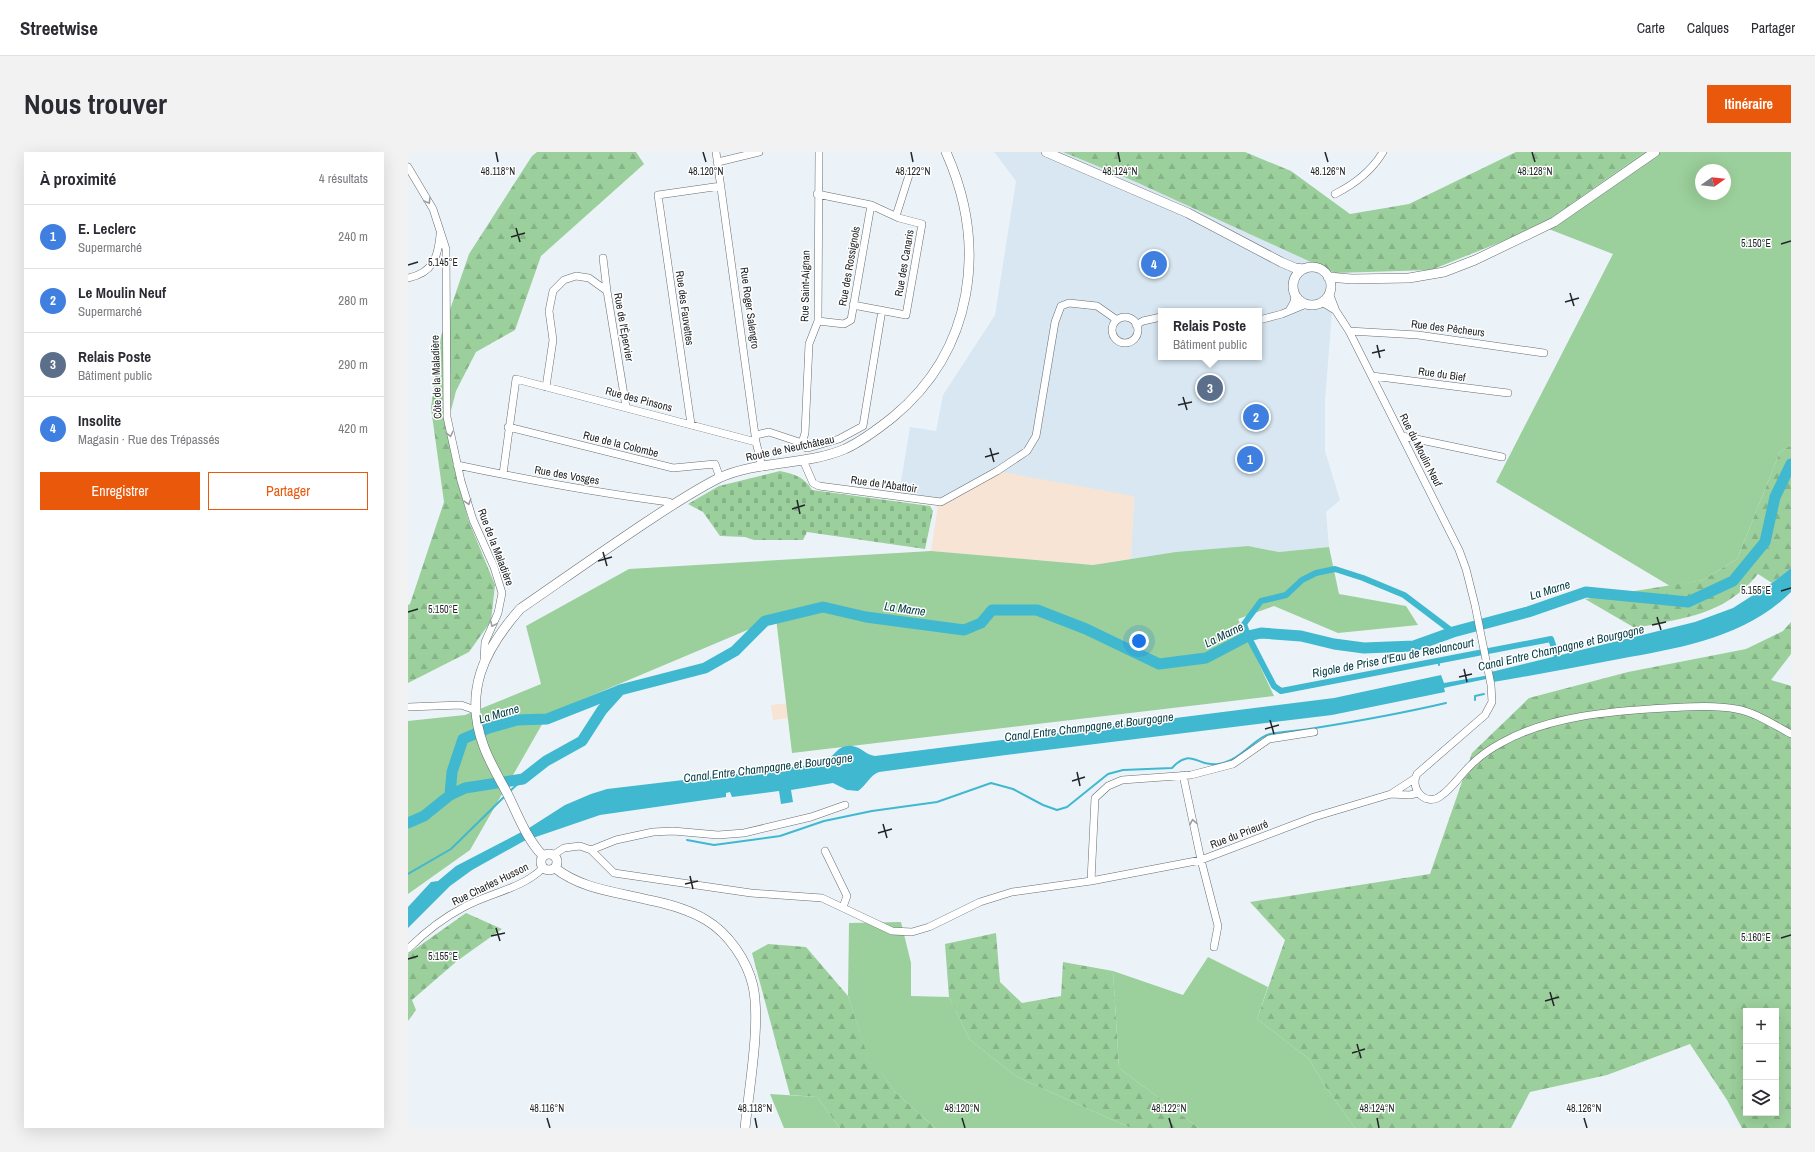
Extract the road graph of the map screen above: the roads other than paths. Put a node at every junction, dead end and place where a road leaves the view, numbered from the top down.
1 (716, 152) edge
2 (759, 152) edge
3 (819, 152) edge
4 (946, 152) edge
5 (1046, 152) edge
6 (1383, 152) edge
7 (1655, 152) edge
8 (718, 162) junction
9 (408, 168) edge
10 (910, 172) dead end
11 (721, 186) junction
12 (818, 194) junction
13 (1335, 194) dead end
14 (871, 205) junction
15 (896, 216) junction
16 (440, 228) junction
17 (603, 258) dead end
18 (1281, 262) junction
19 (1304, 269) junction
20 (1328, 277) junction
21 (408, 278) edge
22 (1294, 280) junction
23 (1352, 280) junction
24 (607, 290) junction
25 (1330, 290) junction
26 (1295, 296) junction
27 (1322, 302) junction
28 (1306, 304) junction
29 (853, 306) junction
30 (882, 310) junction
31 (1289, 311) junction
32 (1336, 311) junction
33 (1158, 318) edge
34 (1262, 319) edge
35 (1117, 320) junction
36 (818, 321) junction
37 (1136, 325) junction
38 (1349, 331) junction
39 (1544, 353) dead end
40 (1372, 376) junction
41 (546, 386) junction
42 (1508, 393) dead end
43 (626, 407) junction
44 (691, 424) junction
45 (508, 427) junction
46 (1402, 436) junction
47 (756, 439) junction
48 (802, 442) junction
49 (1502, 457) dead end
50 (803, 460) junction
51 (457, 465) junction
52 (762, 467) junction
53 (502, 474) junction
54 (720, 478) junction
55 (672, 505) junction
56 (1483, 647) joint
57 (484, 660) junction
58 (408, 707) edge
59 (475, 710) junction
60 (1314, 732) dead end
61 (1791, 734) edge
62 (1184, 775) junction
63 (1414, 779) junction
64 (1418, 793) junction
65 (1391, 794) junction
66 (845, 805) dead end
67 (591, 850) junction
68 (825, 851) dead end
69 (553, 855) junction
70 (543, 856) junction
71 (1200, 860) junction
72 (543, 868) junction
73 (555, 868) junction
74 (1091, 881) junction
75 (843, 907) junction
76 (1214, 947) dead end
77 (408, 949) edge
78 (745, 1128) edge

1 - 8 street, Rue Roger Salengro
2 - 8 street
3 - 12 street, Rue Saint-Aignan
4 - 50 main road, Route de Neufchâteau
5 - 18 main road
6 - 13 street
7 - 23 main road
8 - 11 street, Rue Roger Salengro
9 -> 16 street
10 - 15 street
11 - 44 street, Rue des Fauvettes
11 - 47 street, Rue Roger Salengro
12 - 14 street, Rue des Canaris
12 - 36 street, Rue Saint-Aignan
14 - 15 street, Rue des Canaris
14 - 29 street, Rue des Rossignols
15 - 30 street, Rue des Canaris
16 - 21 street
16 -> 51 street, Côte de la Maladière
17 - 24 street
18 - 19 main road
18 - 22 main road
19 - 20 main road
19 - 22 main road
20 - 23 main road
20 - 25 main road
22 - 26 main road
23 - 25 main road
24 - 41 street, Rue de l'Épervier
24 - 43 street, Rue de l'Épervier
25 - 27 main road
25 - 32 street, Rue du Moulin Neuf
26 - 28 main road
26 - 31 street
27 - 28 main road
27 - 32 street, Rue du Moulin Neuf
28 - 31 street
29 - 30 street, Rue des Canaris
29 - 36 street, Rue des Rossignols
30 - 48 street
31 - 34 street
32 - 38 street, Rue du Moulin Neuf
33 - 37 street
35 - 37 street
35 - 37 street
35 - 50 street, Rue de l'Abattoir
36 - 48 street, Rue Saint-Aignan
38 - 39 street, Rue des Pêcheurs
38 - 40 street, Rue du Moulin Neuf
40 - 42 street, Rue du Bief
40 - 46 street, Rue du Moulin Neuf
41 - 43 street, Rue des Pinsons
41 - 45 street, Rue des Pinsons
43 - 44 street, Rue des Pinsons
44 - 47 street, Rue des Pinsons
45 - 53 street
45 - 54 street, Rue de la Colombe
46 - 49 street
46 - 56 street, Rue du Moulin Neuf
47 - 48 street
47 - 52 street, Rue Roger Salengro
50 - 52 main road, Route de Neufchâteau
51 - 53 street, Rue des Vosges
51 -> 57 street, Rue de la Maladière
52 - 54 main road, Route de Neufchâteau
53 - 55 street, Rue des Vosges
54 - 55 main road, Route de Neufchâteau
55 - 57 main road, Route de Neufchâteau
56 - 63 street, Rue du Prieuré
57 - 59 main road, Route de Neufchâteau
58 - 59 street
59 - 70 main road, Route de Neufchâteau
60 - 62 street
61 - 64 street, Rue du Prieuré
71 -> 62 street
62 - 74 street
63 - 64 street
63 - 65 street, Rue du Prieuré
64 - 65 street, Rue du Prieuré
65 - 71 street, Rue du Prieuré
66 - 67 street
67 - 69 street
67 - 75 street, Rue du Prieuré
68 - 75 street
69 - 70 main road
69 - 73 main road
70 - 72 main road
71 - 74 street, Rue du Prieuré
71 - 76 street
72 - 73 main road
72 - 77 street, Rue Charles Husson
73 - 78 main road
74 - 75 street, Rue du Prieuré

